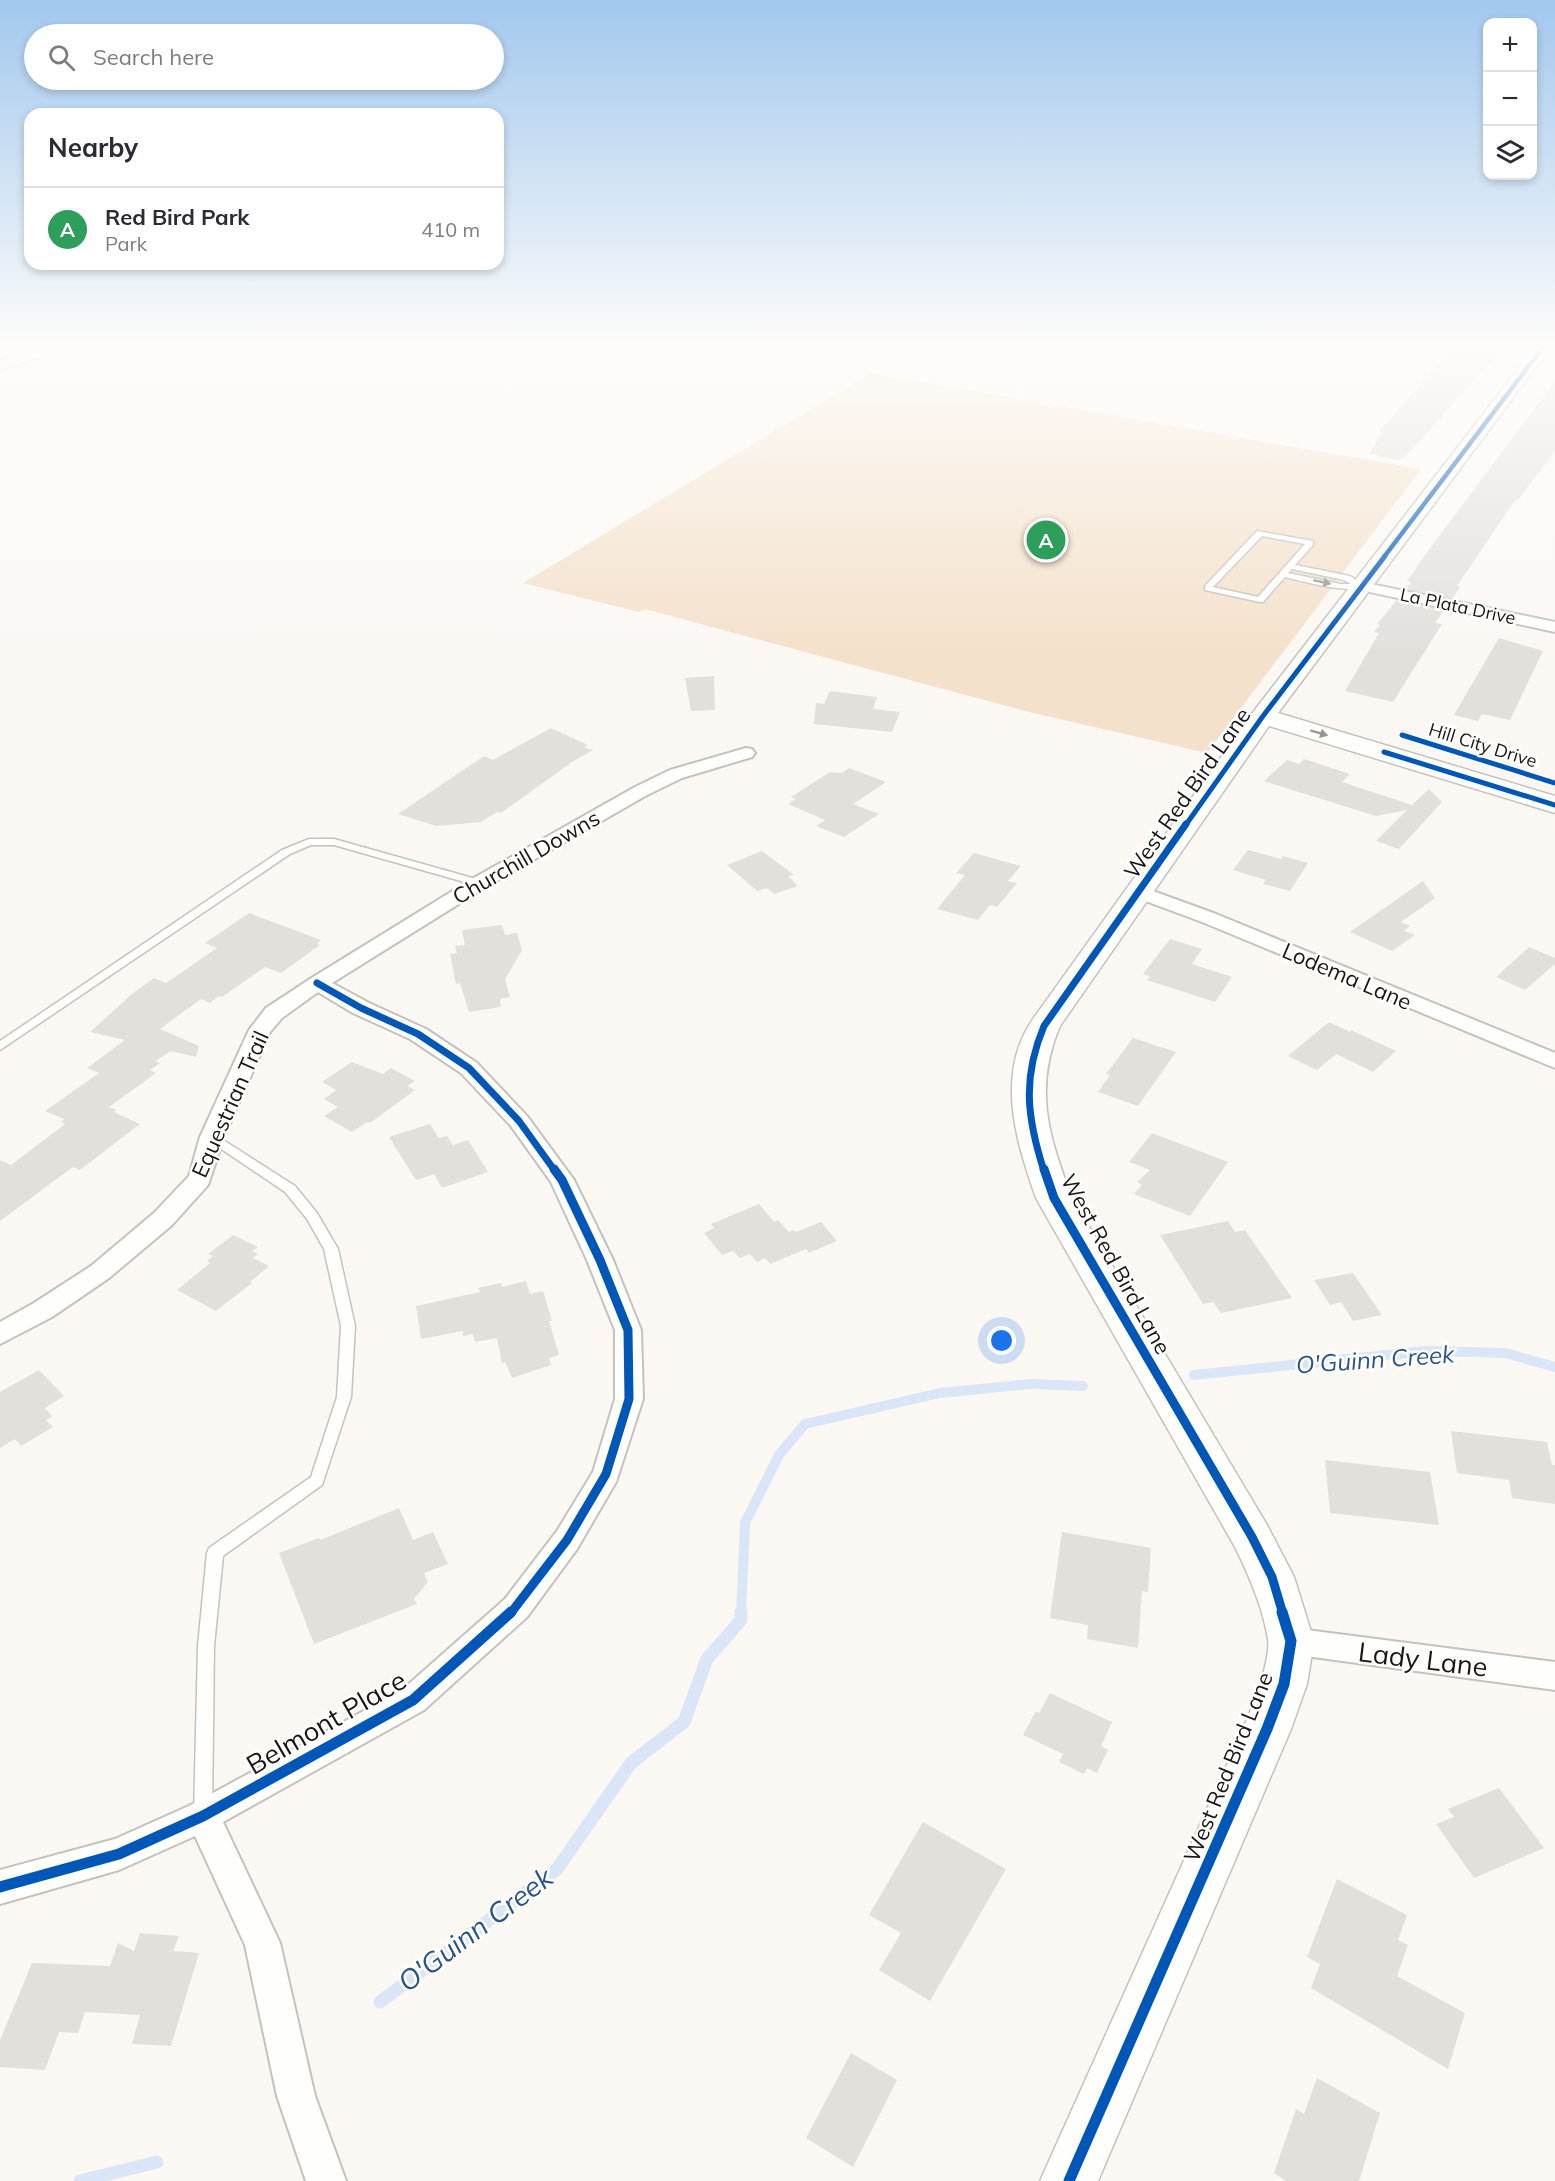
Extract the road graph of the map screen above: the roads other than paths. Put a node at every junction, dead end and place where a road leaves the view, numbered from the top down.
1 (1466, 449) edge
2 (1290, 566) junction
3 (1283, 574) junction
4 (1361, 586) junction
5 (1555, 627) edge
6 (1270, 707) junction
7 (746, 753) dead end
8 (1555, 783) edge
9 (1555, 805) edge
10 (479, 883) junction
11 (1139, 892) junction
12 (317, 983) junction
13 (0, 1046) edge
14 (1555, 1061) edge
15 (212, 1137) junction
16 (0, 1334) edge
17 (1291, 1641) junction
18 (1555, 1676) edge
19 (203, 1816) junction
20 (0, 1887) edge
21 (326, 2181) edge
22 (1069, 2181) edge

1 - 4 street, West Red Bird Lane
2 - 3 lane
2 - 3 lane
2 - 4 lane
3 -> 4 lane
4 - 5 street, La Plata Drive
4 - 6 street, West Red Bird Lane
6 - 8 street, Hill City Drive
6 -> 9 street, Hill City Drive
6 - 11 street, West Red Bird Lane
7 - 10 street, Churchill Downs
10 - 12 street, Churchill Downs
10 - 13 lane
11 - 14 street, Lodema Lane
11 - 17 street, West Red Bird Lane
12 - 15 street, Equestrian Trail
12 - 19 street, Belmont Place
15 - 16 street, Equestrian Trail
15 - 19 lane
17 - 18 street, Lady Lane
17 - 22 street, West Red Bird Lane
19 - 20 street, Belmont Place
19 - 21 street

